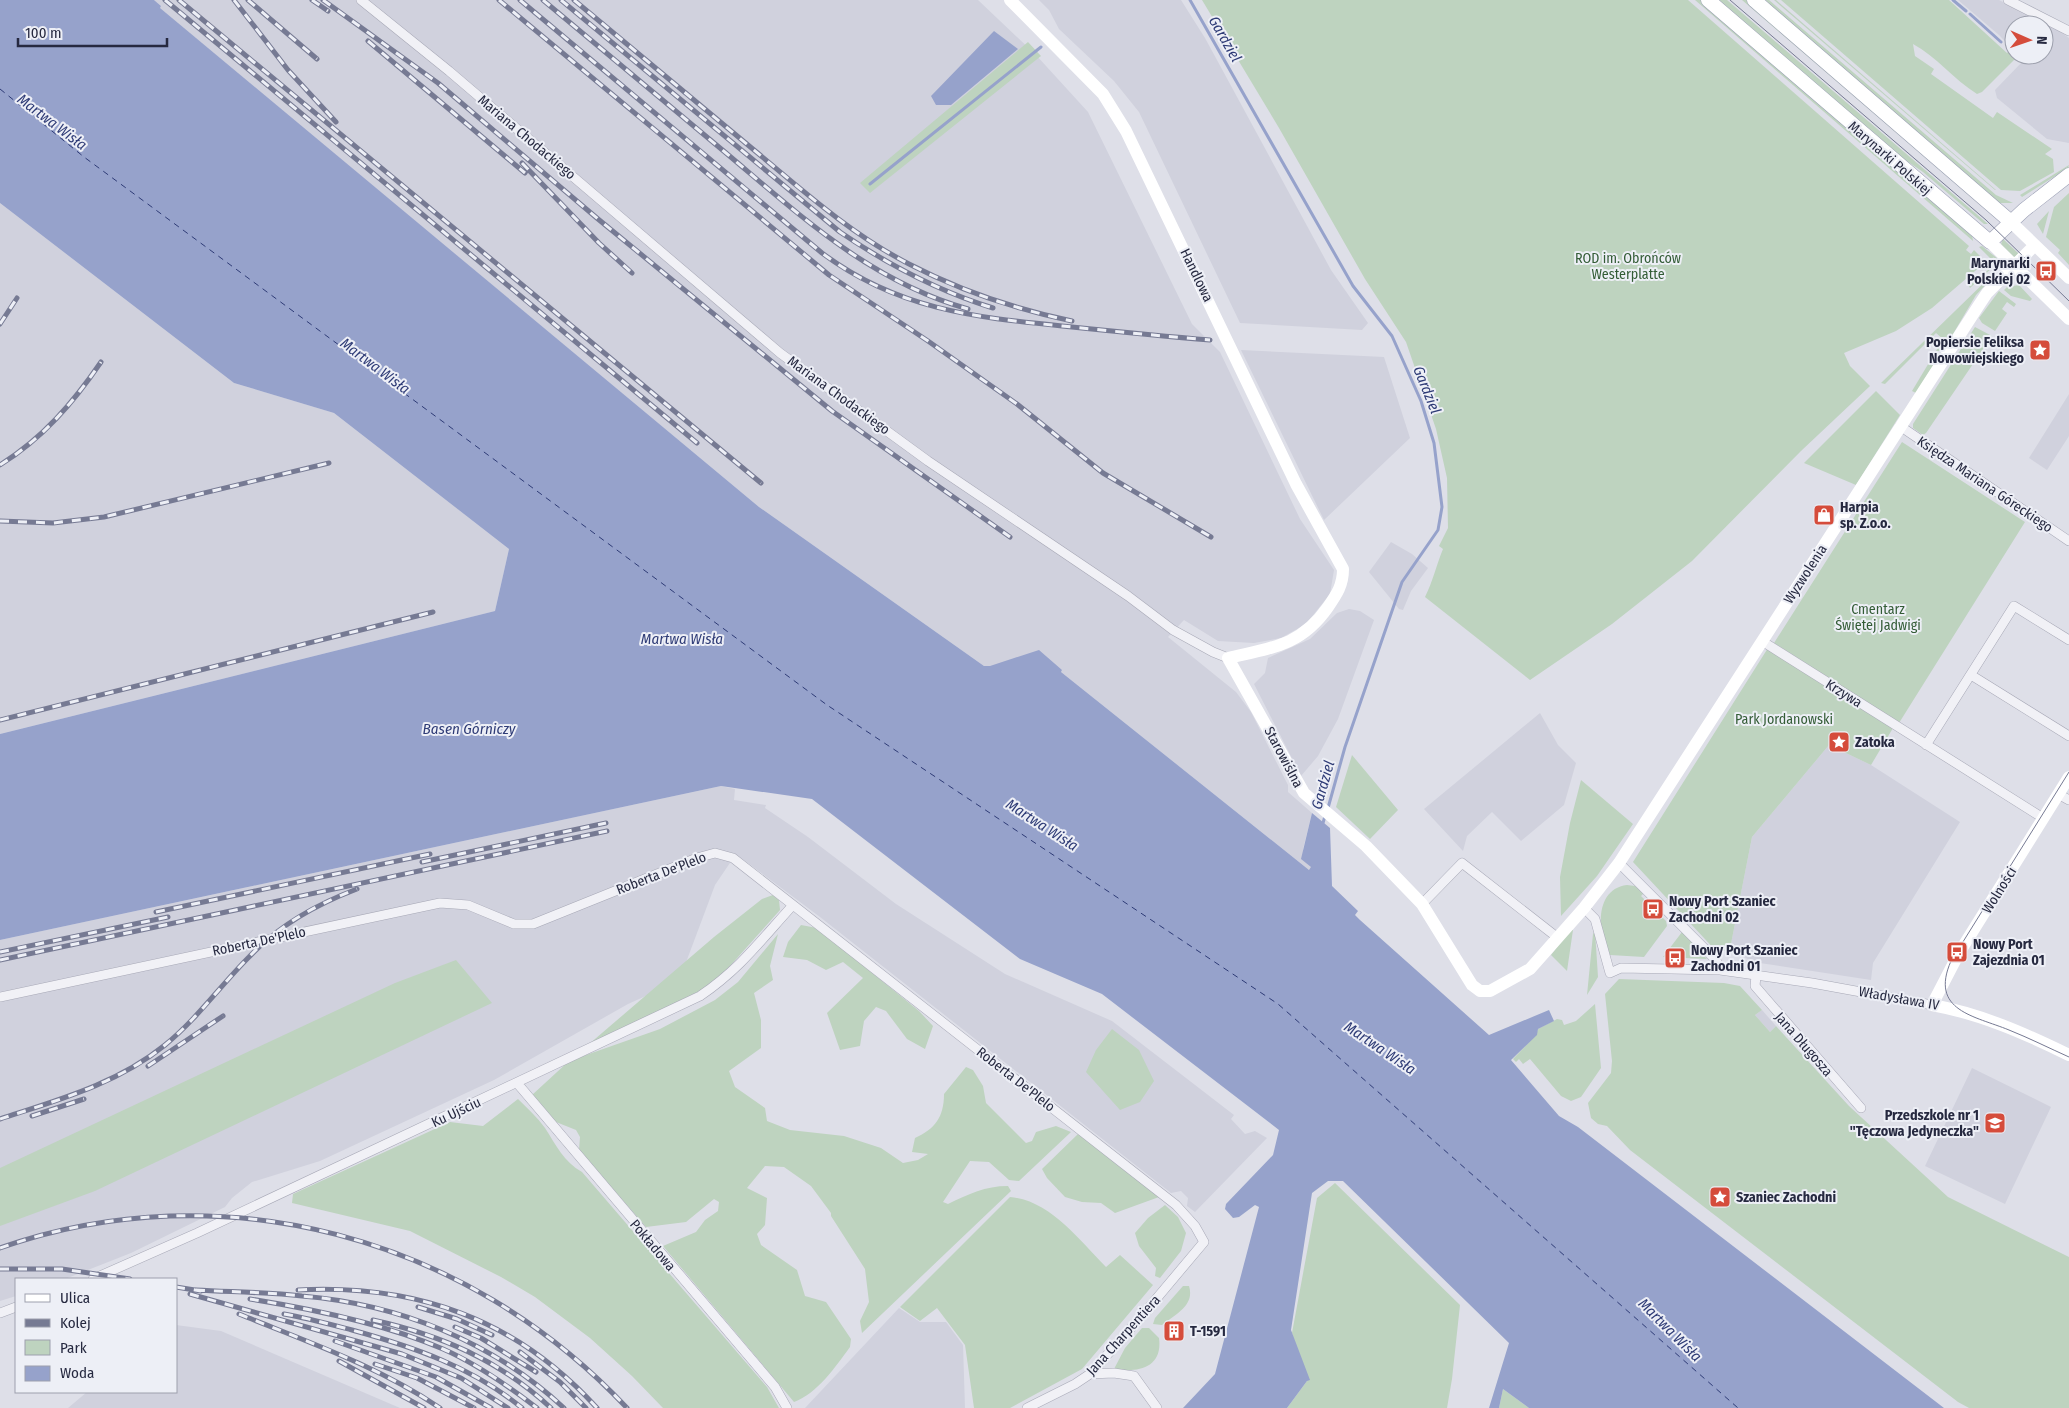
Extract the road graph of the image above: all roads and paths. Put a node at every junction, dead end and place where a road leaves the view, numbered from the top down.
1 (360, 0) edge
2 (1010, 0) edge
3 (1708, 0) edge
4 (1754, 0) edge
5 (2008, 0) edge
6 (2069, 31) edge
7 (2069, 175) edge
8 (2011, 222) junction
9 (1990, 242) junction
10 (2036, 245) junction
11 (2015, 265) junction
12 (2069, 278) edge
13 (2069, 319) edge
14 (1900, 426) junction
15 (2069, 542) edge
16 (2069, 640) edge
17 (1762, 641) junction
18 (1228, 658) junction
19 (1971, 675) junction
20 (2069, 736) edge
21 (1926, 745) junction
22 (2069, 777) edge
23 (2064, 797) edge
24 (2043, 818) junction
25 (1619, 862) junction
26 (1422, 904) junction
27 (793, 905) junction
28 (1584, 908) junction
29 (1558, 938) junction
30 (1720, 970) junction
31 (1756, 976) junction
32 (0, 997) edge
33 (1932, 1005) junction
34 (2069, 1055) edge
35 (518, 1083) junction
36 (1861, 1108) dead end
37 (1204, 1242) joint
38 (95, 1278) edge
39 (15, 1307) edge
40 (0, 1313) edge
41 (1090, 1374) junction
42 (787, 1408) edge
43 (1027, 1408) edge
44 (1157, 1408) edge

1 - 18 street, Mariana Chodackiego
2 - 18 street, Handlowa
3 - 9 main road, Marynarki Polskiej
4 - 8 main road
5 - 6 street
7 - 8 main road
8 - 9 main road
8 - 10 street
9 - 11 street, Marynarki Polskiej
10 - 11 street, Wyzwolenia
10 - 12 street
11 - 13 street, Marynarki Polskiej
11 - 14 street, Wyzwolenia
14 - 15 street, Księdza Mariana Góreckiego
14 - 17 street, Wyzwolenia
16 - 19 street
17 - 21 street, Krzywa
17 - 25 street, Wyzwolenia
18 - 26 street, Starowiślna
19 - 20 street
19 - 21 street
21 - 24 street, Krzywa
22 - 23 street, Wolności
23 - 24 street, Wolności
24 - 33 street, Wolności
25 - 28 street
25 - 30 street
26 - 29 street
26 - 29 street, Starowiślna
27 - 32 street, Roberta De'Plelo
27 - 35 street, Ku Ujściu
27 - 37 street, Roberta De'Plelo
28 - 29 street, Starowiślna
28 - 30 street, Władysława IV
30 - 31 street, Władysława IV
31 - 33 street, Władysława IV
31 - 36 street, Jana Długosza
33 - 34 street, Władysława IV
35 - 38 street, Ku Ujściu
35 - 42 street, Pokładowa
37 - 41 street, Jana Charpentiera
39 - 40 street
41 - 43 street, Jana Charpentiera
41 - 44 street

